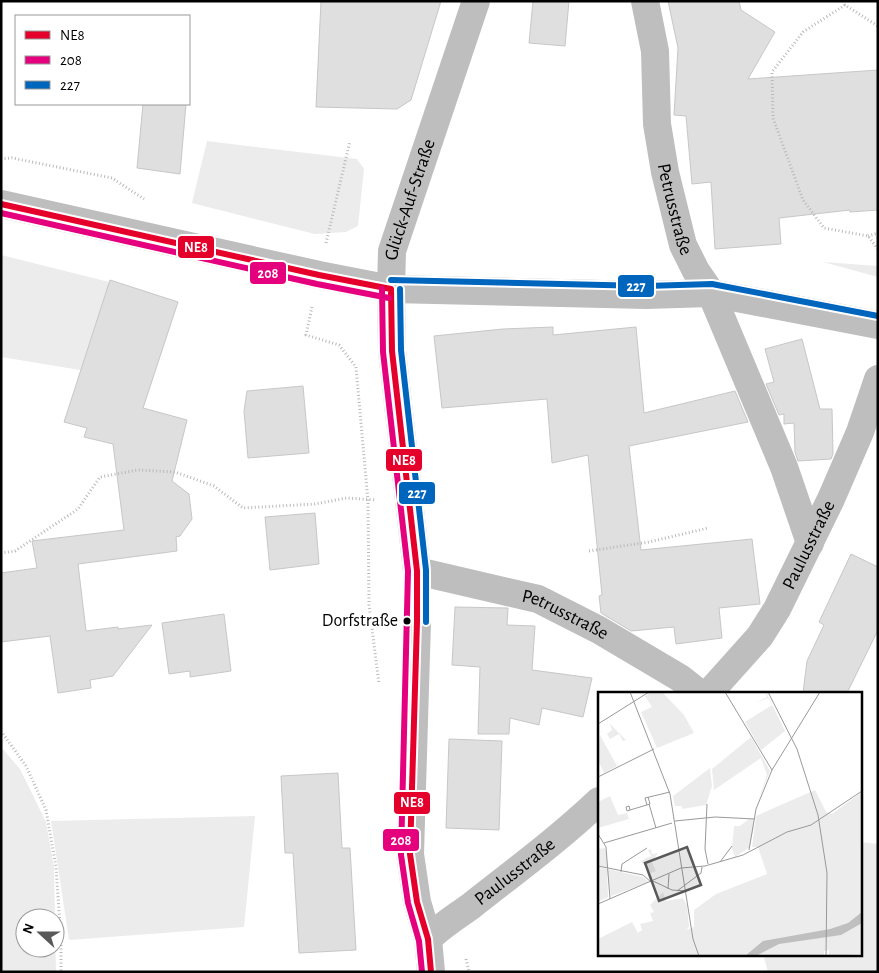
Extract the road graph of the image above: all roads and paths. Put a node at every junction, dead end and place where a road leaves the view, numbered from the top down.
1 (476, 1) edge
2 (645, 1) edge
3 (844, 3) edge
4 (878, 26) edge
5 (350, 140) dead end
6 (1, 159) edge
7 (146, 201) dead end
8 (1, 204) edge
9 (878, 233) edge
10 (868, 236) junction
11 (317, 240) dead end
12 (327, 242) junction
13 (878, 249) edge
14 (319, 275) junction
15 (391, 289) junction
16 (711, 293) junction
17 (878, 325) edge
18 (878, 379) edge
19 (408, 500) junction
20 (368, 501) junction
21 (708, 528) dead end
22 (810, 543) junction
23 (589, 551) dead end
24 (1, 553) edge
25 (416, 571) junction
26 (380, 691) dead end
27 (698, 692) edge
28 (710, 692) edge
29 (1, 732) edge
30 (598, 802) edge
31 (428, 938) junction
32 (61, 972) edge
33 (431, 972) edge

1 - 15 street, Glück-Auf-Straße
2 - 16 street, Petrusstraße
3 - 4 path
3 - 10 path
5 - 12 path
6 - 7 path
8 - 14 street
9 - 10 path
10 - 13 path
11 - 12 path
12 - 14 path
14 - 15 street
14 - 20 path
15 - 16 street
15 - 19 street, Glück-Auf-Straße
16 - 17 street
16 - 22 street, Petrusstraße
18 - 22 street, Paulusstraße
19 - 20 path
19 - 25 street, Glück-Auf-Straße
20 - 24 path
20 - 26 path
21 - 23 path
22 - 28 street, Paulusstraße
25 - 27 street, Petrusstraße
25 - 31 street, Glück-Auf-Straße
29 - 32 path
30 - 31 street, Paulusstraße
31 - 33 street, Glück-Auf-Straße

